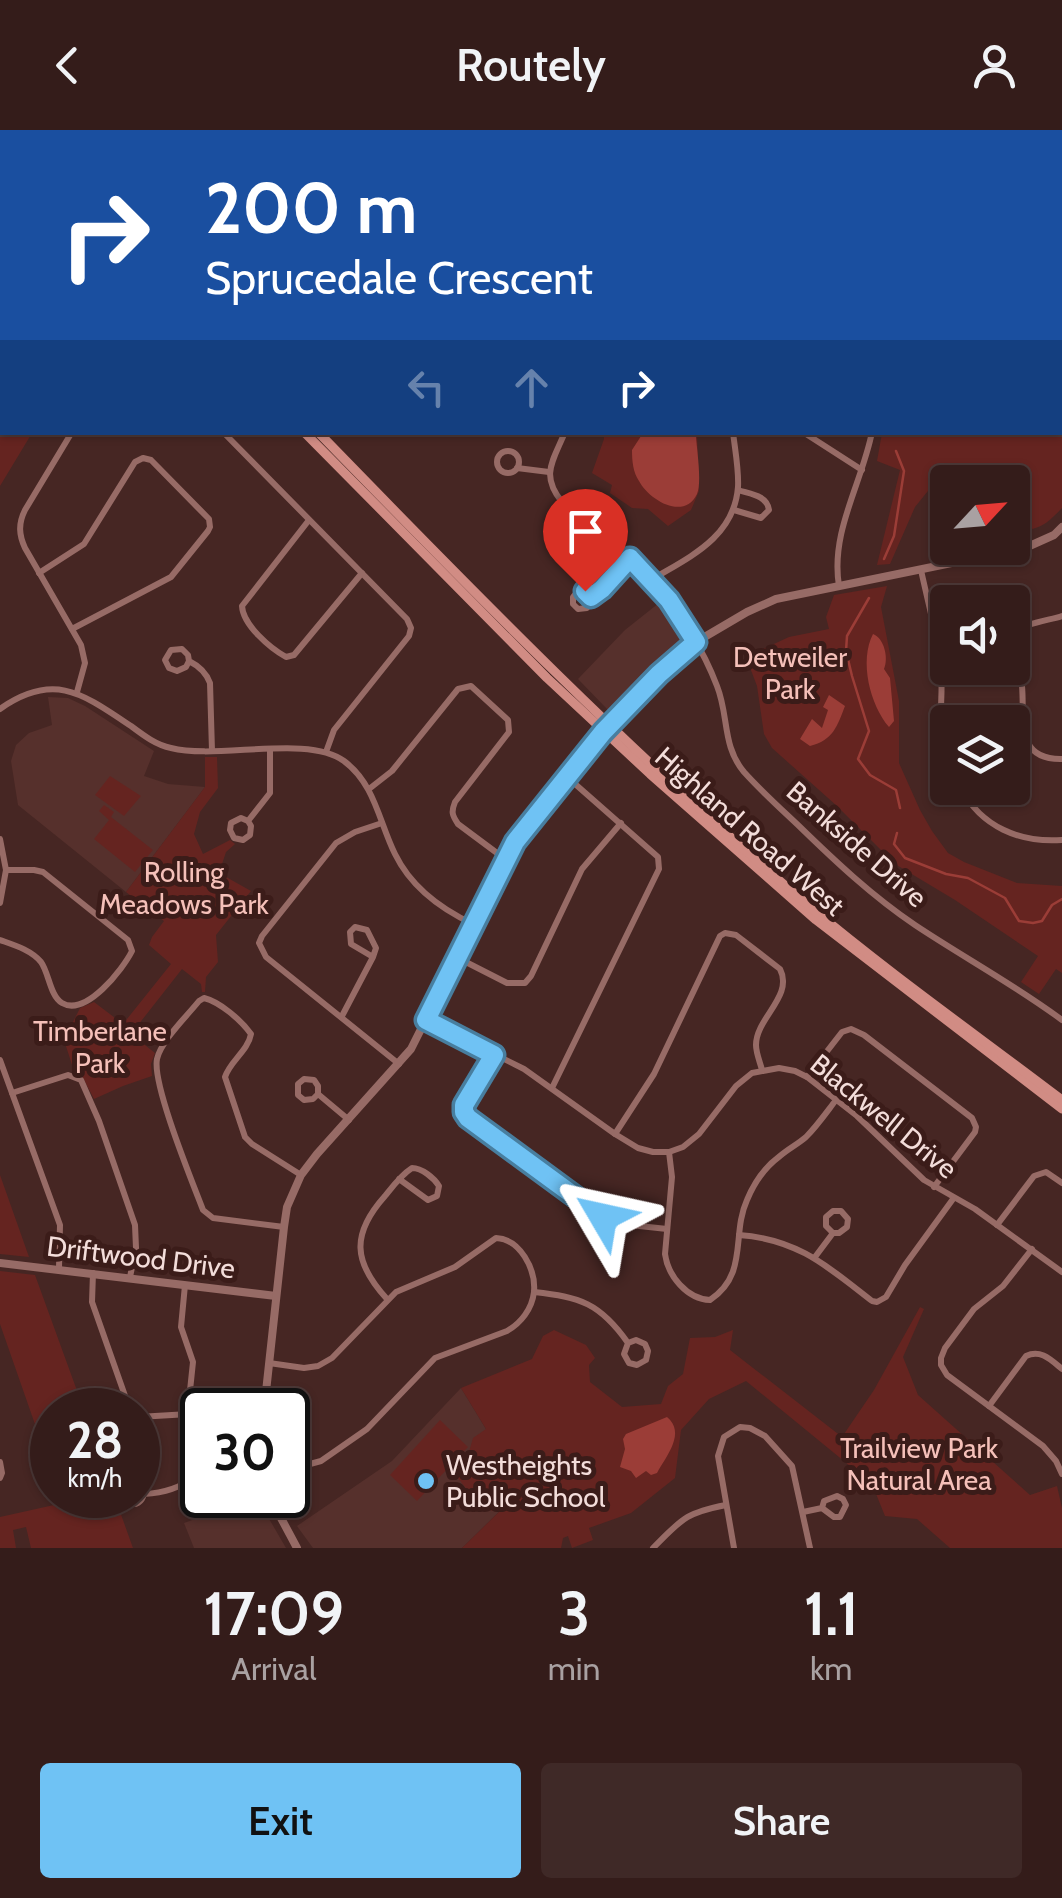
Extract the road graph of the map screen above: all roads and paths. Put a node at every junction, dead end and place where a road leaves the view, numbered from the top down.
1 (70, 435) edge
2 (226, 435) edge
3 (307, 435) edge
4 (321, 435) edge
5 (563, 435) edge
6 (734, 435) edge
7 (807, 435) edge
8 (871, 435) edge
9 (517, 468) dead end
10 (862, 470) junction
11 (549, 472) junction
12 (738, 490) junction
13 (734, 510) junction
14 (309, 520) junction
15 (1062, 528) edge
16 (630, 558) junction
17 (921, 570) junction
18 (39, 572) junction
19 (362, 573) junction
20 (651, 580) junction
21 (839, 586) junction
22 (591, 597) dead end
23 (1062, 616) edge
24 (72, 629) junction
25 (696, 642) junction
26 (189, 660) dead end
27 (76, 692) junction
28 (941, 705) edge
29 (0, 709) edge
30 (606, 728) junction
31 (270, 750) junction
32 (212, 751) junction
33 (326, 752) junction
34 (1062, 758) edge
35 (566, 776) junction
36 (369, 789) junction
37 (971, 805) edge
38 (248, 821) dead end
39 (382, 823) junction
40 (621, 823) junction
41 (0, 839) edge
42 (1062, 840) edge
43 (504, 859) junction
44 (6, 870) junction
45 (0, 903) edge
46 (474, 924) junction
47 (0, 940) edge
48 (373, 958) junction
49 (456, 958) junction
50 (342, 1016) junction
51 (426, 1020) junction
52 (1062, 1020) edge
53 (494, 1055) junction
54 (0, 1060) edge
55 (399, 1064) junction
56 (762, 1070) junction
57 (807, 1078) junction
58 (552, 1088) junction
59 (12, 1093) junction
60 (318, 1094) dead end
61 (836, 1100) junction
62 (1062, 1100) edge
63 (1062, 1108) edge
64 (349, 1120) junction
65 (615, 1134) junction
66 (669, 1152) junction
67 (302, 1175) junction
68 (399, 1179) junction
69 (1062, 1183) edge
70 (934, 1187) junction
71 (953, 1199) junction
72 (997, 1224) junction
73 (284, 1227) junction
74 (666, 1228) junction
75 (833, 1232) dead end
76 (739, 1235) junction
77 (1032, 1249) junction
78 (815, 1257) junction
79 (0, 1263) edge
80 (58, 1268) junction
81 (1062, 1272) edge
82 (93, 1273) junction
83 (130, 1278) junction
84 (185, 1285) junction
85 (534, 1292) junction
86 (276, 1296) junction
87 (387, 1299) junction
88 (628, 1344) dead end
89 (269, 1363) junction
90 (1062, 1369) edge
91 (122, 1388) edge
92 (191, 1388) edge
93 (266, 1388) edge
94 (989, 1406) junction
95 (0, 1462) edge
96 (310, 1464) edge
97 (1062, 1474) edge
98 (0, 1478) edge
99 (726, 1505) junction
100 (822, 1508) dead end
101 (804, 1512) junction
102 (280, 1518) edge
103 (297, 1548) edge
104 (654, 1548) edge
105 (734, 1548) edge
106 (810, 1548) edge

1 - 18 street
2 - 14 street
3 - 30 main road, Highland Road West
4 - 30 main road, Highland Road West
5 - 11 street
6 - 12 street
7 - 10 street
8 - 10 street
9 - 11 street
10 - 21 street
11 - 16 street, Bankside Drive
12 - 13 street
12 - 13 street
13 - 20 street
14 - 19 street
14 - 19 street
15 - 17 street
16 - 20 street, Bankside Drive
16 - 22 street
17 - 21 street
17 - 28 street
18 - 24 street
18 - 24 street
19 - 33 street
20 - 25 street, Bankside Drive
21 - 25 street
23 - 34 street
24 - 27 street
25 - 30 street
25 - 52 street, Bankside Drive
26 - 32 street
27 - 29 street
27 - 32 street
30 - 35 street
30 - 62 main road, Highland Road West
30 - 63 main road, Highland Road West
31 - 32 street
31 - 33 street
31 - 38 street
33 - 36 street
35 - 40 street
35 - 43 street
36 - 39 street
36 - 43 street
37 - 42 street
39 - 46 street
39 - 50 street
40 - 49 street
40 - 58 street
41 - 44 street
43 - 46 street
44 - 45 street
44 - 47 street
46 - 49 street
48 - 48 street
48 - 50 street
49 - 51 street
50 - 55 street
51 - 53 street
51 - 55 street
53 - 58 street
53 - 74 street
54 - 59 street
55 - 64 street
56 - 57 street, Blackwell Drive
56 - 65 street
56 - 66 street
57 - 61 street, Blackwell Drive
57 - 70 street
58 - 65 street
59 - 80 street
59 - 83 street
60 - 64 street
61 - 70 street, Blackwell Drive
61 - 76 street
64 - 67 street
65 - 66 street
66 - 74 street
67 - 73 street
67 - 73 street
68 - 68 street
68 - 87 street
69 - 72 street
70 - 71 street, Blackwell Drive
71 - 72 street, Blackwell Drive
71 - 78 street
72 - 77 street, Blackwell Drive
73 - 86 street
74 - 76 street
75 - 78 street
76 - 78 street
77 - 81 street, Blackwell Drive
77 - 94 street
79 - 80 street, Driftwood Drive
80 - 82 street, Driftwood Drive
82 - 83 street, Driftwood Drive
82 - 91 street
83 - 84 street, Driftwood Drive
84 - 86 street, Driftwood Drive
84 - 92 street
85 - 87 street
85 - 88 street
85 - 96 street
86 - 89 street
87 - 89 street
89 - 93 street
90 - 94 street
94 - 97 street
95 - 98 street
99 - 101 street
99 - 104 street
99 - 105 street
100 - 101 street
101 - 106 street
102 - 103 street

